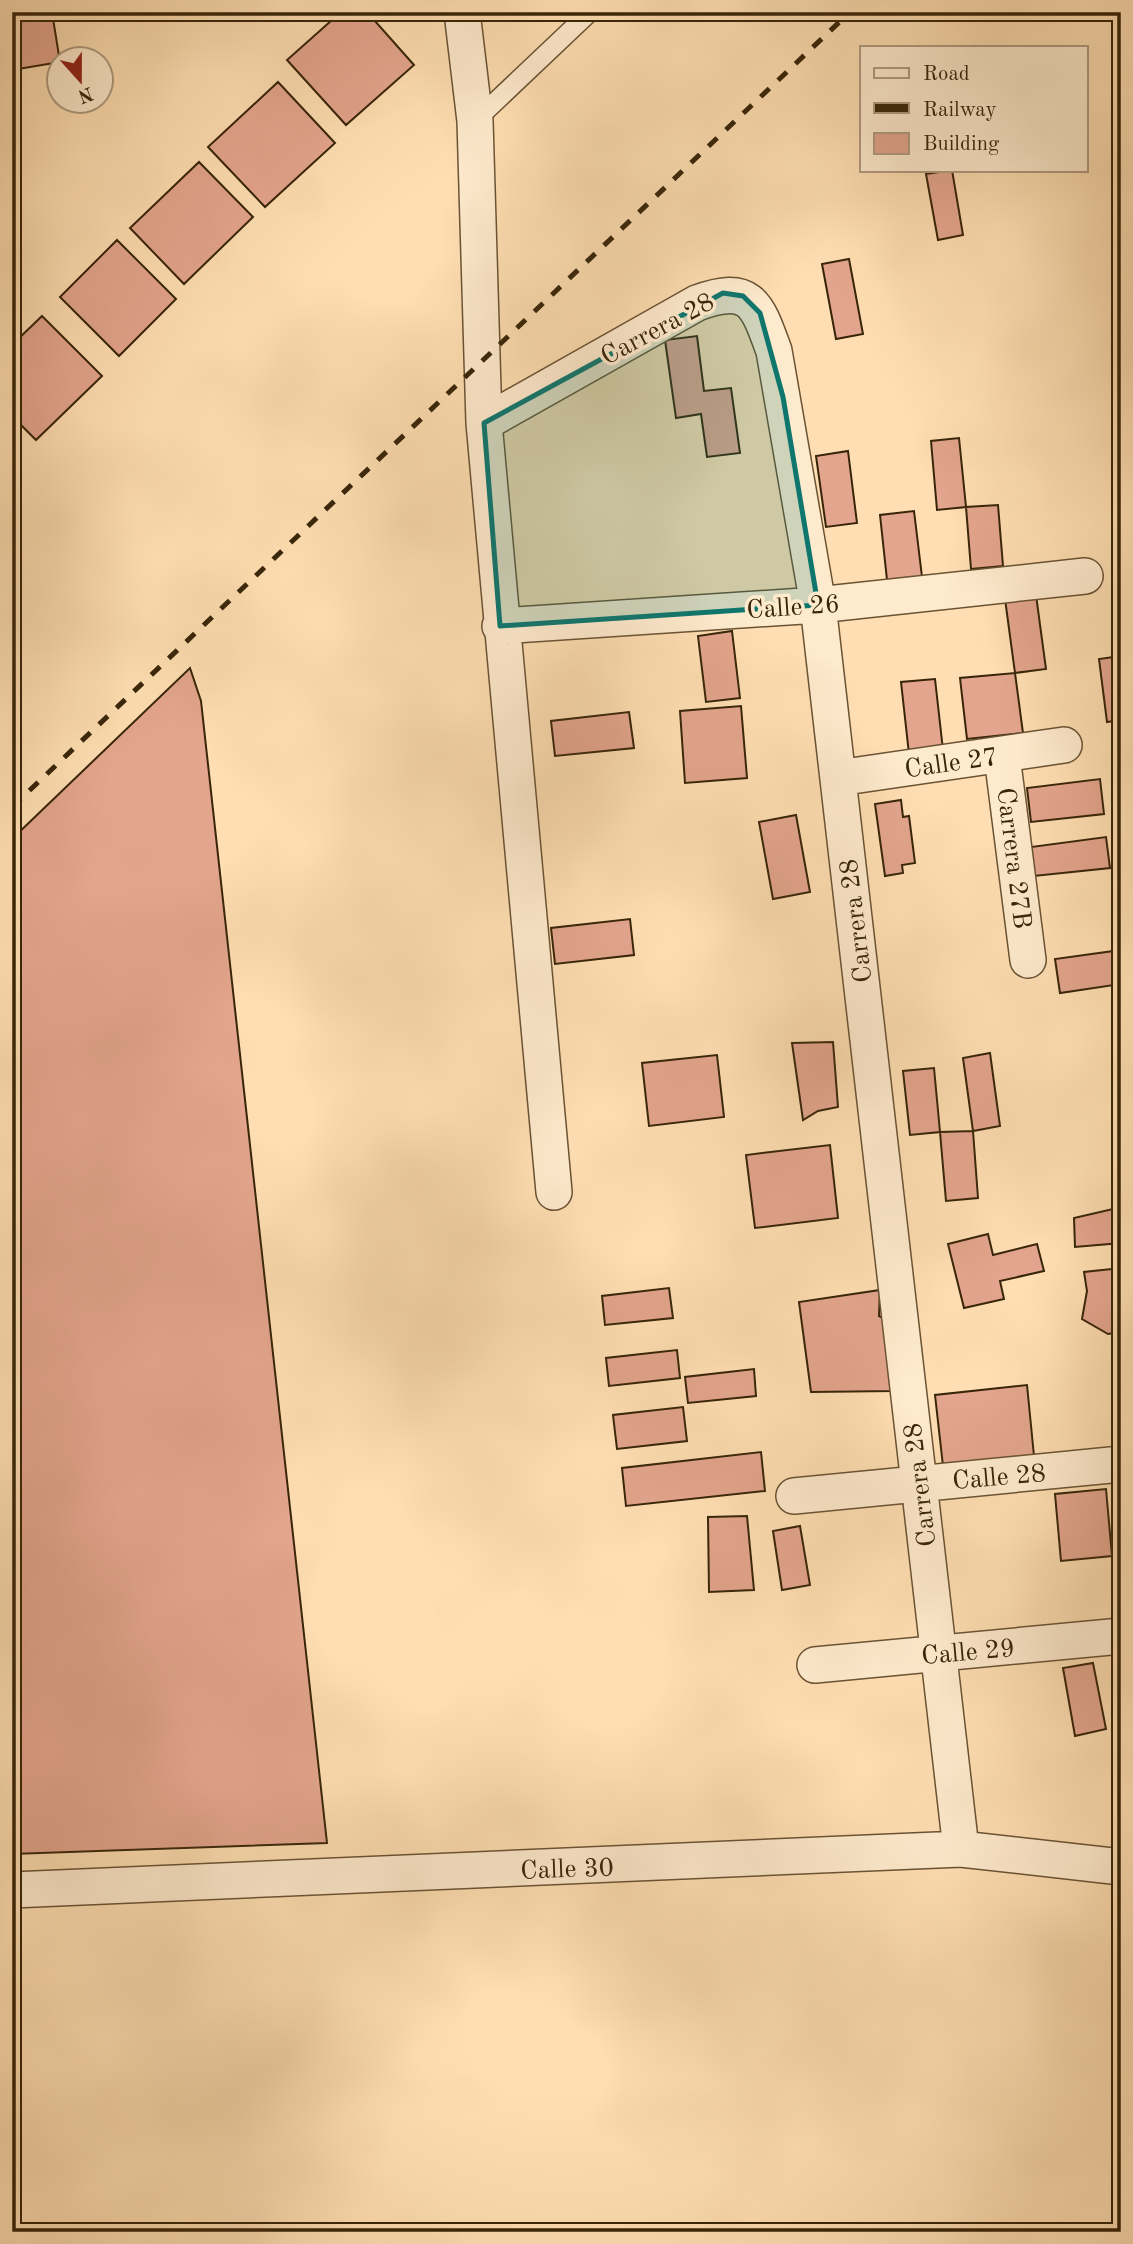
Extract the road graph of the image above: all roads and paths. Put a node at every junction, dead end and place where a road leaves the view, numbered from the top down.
1 (462, 12) edge
2 (590, 12) edge
3 (475, 121) junction
4 (484, 424) junction
5 (1085, 576) dead end
6 (818, 605) junction
7 (500, 626) junction
8 (1064, 745) dead end
9 (1002, 755) junction
10 (838, 778) junction
11 (1028, 960) dead end
12 (554, 1192) dead end
13 (1121, 1464) edge
14 (919, 1483) junction
15 (794, 1496) dead end
16 (1121, 1636) edge
17 (938, 1654) junction
18 (815, 1665) dead end
19 (961, 1849) junction
20 (1121, 1867) edge
21 (12, 1890) edge

1 - 3 street
2 - 3 lane
3 - 4 street
4 - 6 street, Carrera 28
4 - 7 street
5 - 6 street, Calle 26
6 - 7 street, Calle 26
6 - 10 street, Carrera 28
7 - 12 street
8 - 9 street, Calle 27
9 - 10 street, Calle 27
9 - 11 street, Carrera 27B
10 - 14 street, Carrera 28
13 - 14 street, Calle 28
14 - 15 street, Calle 28
14 - 17 street, Carrera 28
16 - 17 street, Calle 29
17 - 18 street, Calle 29
17 - 19 street, Carrera 28
19 - 20 street, Calle 30
19 - 21 street, Calle 30

